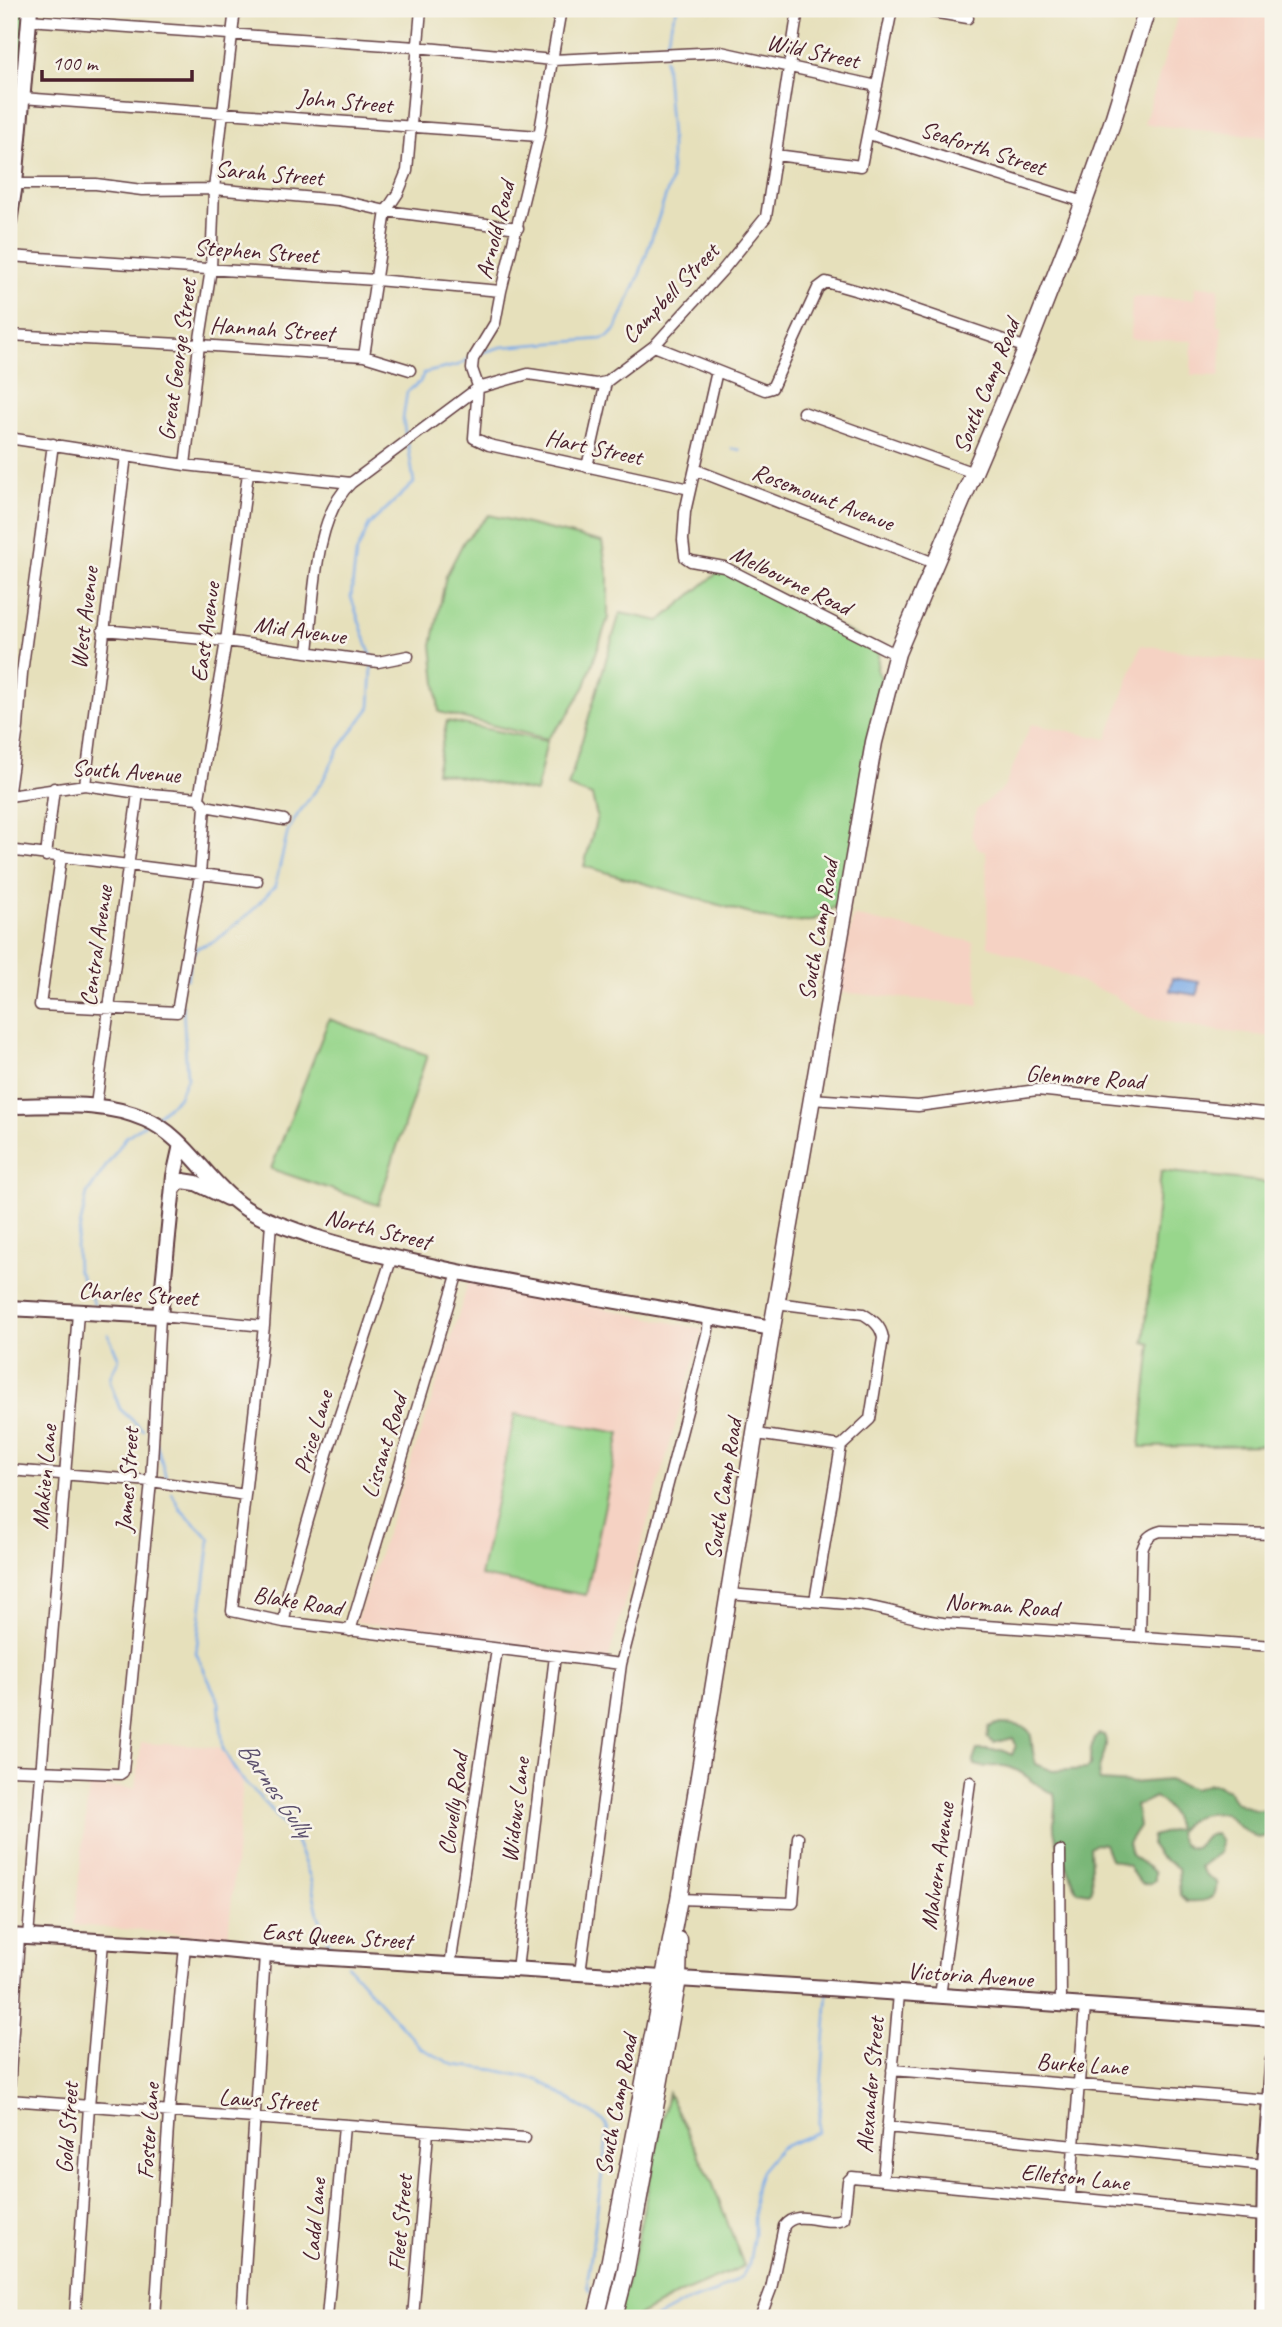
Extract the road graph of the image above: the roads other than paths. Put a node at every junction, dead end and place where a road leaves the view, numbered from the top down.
1 (235, 9) edge
2 (421, 9) edge
3 (561, 9) edge
4 (798, 9) edge
5 (892, 9) edge
6 (914, 9) edge
7 (1147, 9) edge
8 (29, 14) edge
9 (968, 18) dead end
10 (232, 34) junction
11 (416, 47) junction
12 (553, 60) junction
13 (789, 68) junction
14 (877, 86) junction
15 (22, 98) junction
16 (223, 113) junction
17 (411, 128) junction
18 (869, 134) junction
19 (539, 136) junction
20 (776, 155) junction
21 (15, 184) junction
22 (214, 189) junction
23 (1084, 202) junction
24 (386, 211) junction
25 (10, 221) edge
26 (518, 228) junction
27 (9, 250) edge
28 (9, 256) edge
29 (211, 269) junction
30 (376, 280) junction
31 (501, 291) junction
32 (9, 335) edge
33 (199, 345) junction
34 (654, 346) junction
35 (1027, 348) junction
36 (365, 356) junction
37 (410, 370) dead end
38 (718, 371) junction
39 (606, 382) junction
40 (478, 388) junction
41 (803, 412) dead end
42 (9, 434) edge
43 (53, 444) junction
44 (489, 445) joint
45 (126, 456) junction
46 (185, 465) junction
47 (587, 467) junction
48 (696, 470) junction
49 (248, 473) junction
50 (974, 473) junction
51 (351, 483) junction
52 (690, 489) junction
53 (934, 563) junction
54 (103, 630) junction
55 (226, 641) junction
56 (308, 651) junction
57 (897, 653) junction
58 (408, 656) dead end
59 (85, 785) junction
60 (54, 788) junction
61 (9, 791) edge
62 (138, 793) junction
63 (9, 796) edge
64 (202, 802) junction
65 (284, 820) dead end
66 (16, 851) dead end
67 (46, 856) junction
68 (61, 857) junction
69 (128, 865) junction
70 (200, 876) junction
71 (257, 881) dead end
72 (109, 1008) junction
73 (811, 1099) junction
74 (96, 1105) junction
75 (9, 1106) edge
76 (1273, 1114) edge
77 (181, 1145) junction
78 (173, 1189) junction
79 (234, 1201) junction
80 (271, 1222) junction
81 (392, 1257) junction
82 (458, 1272) junction
83 (776, 1303) junction
84 (9, 1308) edge
85 (78, 1313) junction
86 (160, 1316) junction
87 (709, 1317) junction
88 (264, 1326) junction
89 (772, 1328) junction
90 (756, 1434) junction
91 (841, 1446) junction
92 (9, 1470) edge
93 (65, 1475) junction
94 (151, 1481) junction
95 (245, 1495) junction
96 (1273, 1534) edge
97 (729, 1594) junction
98 (815, 1601) junction
99 (284, 1622) junction
100 (350, 1631) junction
101 (1140, 1636) junction
102 (1273, 1646) edge
103 (497, 1649) junction
104 (555, 1656) junction
105 (621, 1664) junction
106 (9, 1770) edge
107 (41, 1772) junction
108 (970, 1782) dead end
109 (798, 1837) dead end
110 (1060, 1851) dead end
111 (679, 1899) junction
112 (19, 1937) edge
113 (103, 1942) junction
114 (185, 1947) junction
115 (265, 1954) junction
116 (450, 1966) junction
117 (517, 1969) junction
118 (580, 1973) junction
119 (670, 1979) junction
120 (899, 1994) junction
121 (940, 1996) junction
122 (1061, 2004) junction
123 (1085, 2006) junction
124 (1273, 2019) edge
125 (1273, 2061) edge
126 (892, 2070) junction
127 (1079, 2084) junction
128 (9, 2092) edge
129 (9, 2100) edge
130 (89, 2106) junction
131 (1270, 2108) edge
132 (169, 2113) junction
133 (255, 2120) junction
134 (344, 2126) junction
135 (887, 2127) junction
136 (428, 2132) junction
137 (525, 2138) dead end
138 (1073, 2146) junction
139 (1265, 2165) junction
140 (883, 2180) junction
141 (1070, 2197) junction
142 (1263, 2216) junction
143 (75, 2318) edge
144 (155, 2318) edge
145 (242, 2318) edge
146 (327, 2318) edge
147 (413, 2318) edge
148 (596, 2318) edge
149 (614, 2318) edge
150 (760, 2318) edge
151 (1263, 2318) edge

1 - 10 street, Great George Street
2 - 11 street
3 - 12 street, Arnold Road
4 - 13 street, Campbell Street
5 - 14 street
6 - 9 street
7 - 23 main road, South Camp Road
8 - 10 street, Wild Street
8 - 15 street
10 - 11 street, Wild Street
10 - 16 street, Great George Street
11 - 12 street, Wild Street
11 - 17 street
12 - 13 street, Wild Street
12 - 19 street, Arnold Road
13 - 14 street, Wild Street
13 - 20 street, Campbell Street
14 - 18 street
15 - 16 street, John Street
15 - 21 street
16 - 17 street, John Street
16 - 22 street, Great George Street
17 - 19 street, John Street
17 - 24 street
18 - 20 street
18 - 23 street, Seaforth Street
19 - 26 street, Arnold Road
20 - 34 street, Campbell Street
21 - 22 street, Sarah Street
21 - 25 street
22 - 24 street, Sarah Street
22 - 29 street, Great George Street
23 - 35 main road, South Camp Road
24 - 26 street, Sarah Street
24 - 30 street
25 - 27 street
26 - 31 street, Arnold Road
28 - 29 street, Stephen Street
29 - 30 street, Stephen Street
29 - 33 street, Great George Street
30 - 31 street, Stephen Street
30 - 36 street
31 - 40 street, Arnold Road
32 - 33 street, Hannah Street
33 - 36 street, Hannah Street
33 - 46 street, Great George Street
34 - 38 street
34 - 39 street, Campbell Street
35 - 38 street
35 - 50 main road, South Camp Road
36 - 37 street, Hannah Street
38 - 48 street, Melbourne Road
39 - 40 street
39 - 47 street
40 - 44 street, Arnold Road
40 - 51 street
41 - 50 street
42 - 43 street
43 - 45 street
43 - 61 street
44 - 47 street, Hart Street
45 - 46 street
45 - 54 street, West Avenue
46 - 49 street
47 - 52 street, Hart Street
48 - 52 street, Melbourne Road
48 - 53 street, Rosemount Avenue
49 - 51 street
49 - 55 street, East Avenue
50 - 53 main road, South Camp Road
51 - 56 street
52 - 57 street, Melbourne Road
53 - 57 main road, South Camp Road
54 - 55 street, Mid Avenue
54 - 59 street, West Avenue
55 - 56 street, Mid Avenue
55 - 64 street, East Avenue
56 - 58 street, Mid Avenue
57 - 73 main road, South Camp Road
59 - 60 street, South Avenue
59 - 62 street, South Avenue
60 - 63 street, South Avenue
60 - 67 street
62 - 64 street, South Avenue
62 - 69 street, Central Avenue
64 - 65 street, South Avenue
64 - 70 street, East Avenue
66 - 67 street
67 - 68 street
68 - 69 street
68 - 72 street
69 - 70 street
69 - 72 street, Central Avenue
70 - 71 street
70 - 72 street, East Avenue
72 - 74 street, Central Avenue
73 - 76 street, Glenmore Road
73 - 83 main road, South Camp Road
74 - 75 street, North Street
74 - 77 street, North Street
77 - 78 street, James Street
77 - 79 street, North Street
78 - 79 street
78 - 86 street, James Street
79 - 80 street, North Street
80 - 81 street, North Street
80 - 88 street, Blake Road
81 - 82 street, North Street
81 - 99 street, Price Lane
82 - 87 street, North Street
82 - 100 street, Lissant Road
83 - 89 main road, South Camp Road
83 - 91 street
84 - 85 street, Charles Street
85 - 86 street, Charles Street
85 - 93 street, Makien Lane
86 - 88 street, Charles Street
86 - 94 street, James Street
87 - 89 street, North Street
87 - 105 street
88 - 95 street, Blake Road
89 - 90 main road, South Camp Road
90 - 91 street
90 - 97 main road, South Camp Road
91 - 98 street
92 - 93 street
93 - 94 street
93 - 107 street, Makien Lane
94 - 95 street
94 - 107 street, James Street
95 - 99 street, Blake Road
96 - 101 street
97 - 98 street, Norman Road
97 - 111 main road, South Camp Road
98 - 101 street, Norman Road
99 - 100 street, Blake Road
100 - 103 street, Blake Road
101 - 102 street, Norman Road
103 - 104 street, Blake Road
103 - 116 street, Clovelly Road
104 - 105 street, Blake Road
104 - 117 street, Widows Lane
105 - 118 street
106 - 107 street
107 - 112 street, Makien Lane
108 - 121 street, Malvern Avenue
109 - 111 street
110 - 122 street
111 - 119 main road, South Camp Road
112 - 113 street, East Queen Street
112 - 128 street, Makien Lane
113 - 114 street, East Queen Street
113 - 130 street, Gold Street
114 - 115 street, East Queen Street
114 - 132 street, Foster Lane
115 - 116 street, East Queen Street
115 - 133 street
116 - 117 street, East Queen Street
117 - 118 street, East Queen Street
118 - 119 street, East Queen Street
119 - 120 street, Victoria Avenue
119 - 148 main road, South Camp Road
119 - 149 main road, South Camp Road
120 - 121 street, Victoria Avenue
120 - 126 street, Alexander Street
121 - 122 street, Victoria Avenue
122 - 123 street, Victoria Avenue
123 - 124 street, Victoria Avenue
123 - 127 street
125 - 131 street
126 - 127 street, Burke Lane
126 - 135 street, Alexander Street
127 - 131 street, Burke Lane
127 - 138 street
129 - 130 street, Laws Street
130 - 132 street, Laws Street
130 - 143 street, Gold Street
131 - 139 street
132 - 133 street, Laws Street
132 - 144 street, Foster Lane
133 - 134 street, Laws Street
133 - 145 street
134 - 136 street, Laws Street
134 - 146 street, Ladd Lane
135 - 138 street, Elletson Lane
135 - 140 street, Alexander Street
136 - 137 street, Laws Street
136 - 147 street, Fleet Street
138 - 139 street, Elletson Lane
138 - 141 street
139 - 142 street
140 - 141 street, Elletson Lane
140 - 150 street, Elletson Lane
141 - 142 street, Elletson Lane
142 - 151 street

